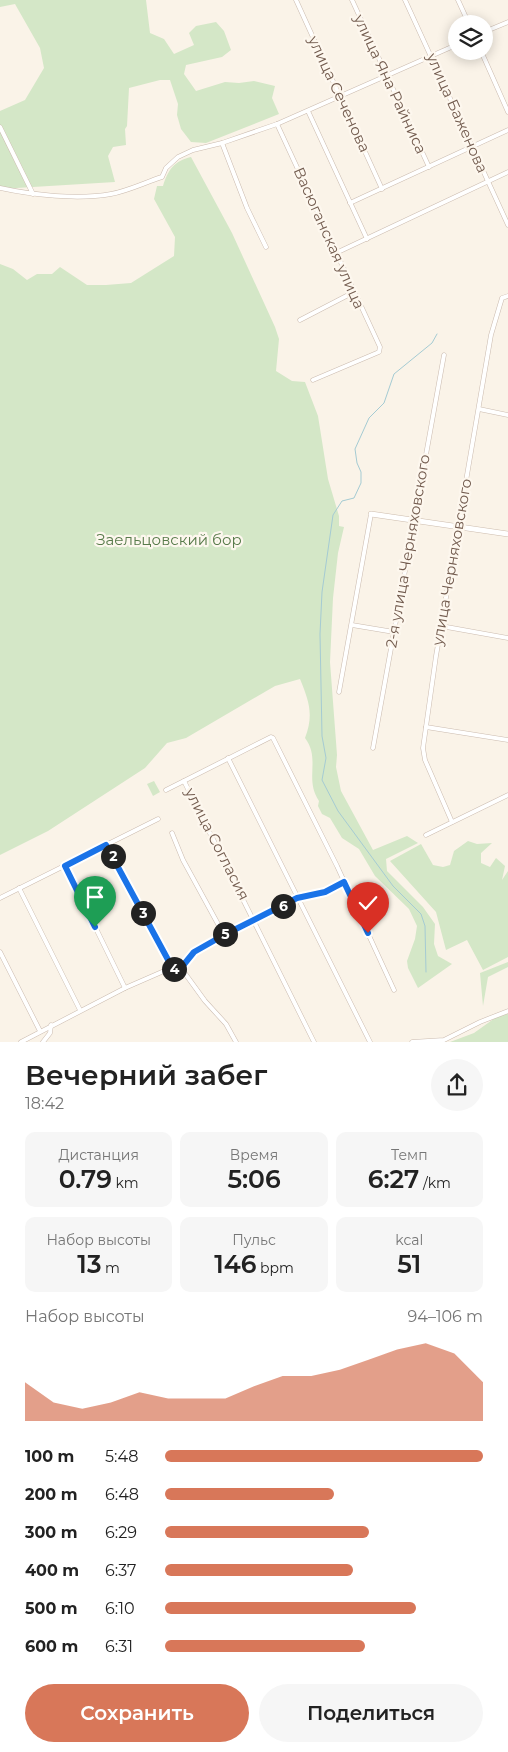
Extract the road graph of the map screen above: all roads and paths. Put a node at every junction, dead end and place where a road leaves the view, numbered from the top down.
1 (296, 0) edge
2 (352, 0) edge
3 (406, 0) edge
4 (458, 0) edge
5 (465, 15) edge
6 (508, 22) edge
7 (493, 28) edge
8 (448, 49) edge
9 (431, 57) junction
10 (485, 60) edge
11 (387, 76) junction
12 (340, 97) junction
13 (308, 111) junction
14 (508, 112) edge
15 (278, 124) junction
16 (0, 127) edge
17 (508, 130) edge
18 (222, 143) junction
19 (473, 148) junction
20 (429, 168) junction
21 (508, 172) edge
22 (488, 182) junction
23 (0, 188) edge
24 (382, 189) junction
25 (33, 194) junction
26 (350, 203) junction
27 (508, 210) edge
28 (502, 213) junction
29 (508, 225) edge
30 (367, 239) junction
31 (266, 247) dead end
32 (336, 253) junction
33 (354, 292) junction
34 (508, 296) edge
35 (300, 320) dead end
36 (444, 355) dead end
37 (313, 380) dead end
38 (478, 409) junction
39 (508, 415) edge
40 (371, 514) joint
41 (413, 520) junction
42 (458, 527) junction
43 (508, 534) edge
44 (352, 625) junction
45 (441, 626) junction
46 (394, 632) junction
47 (508, 638) edge
48 (339, 692) dead end
49 (426, 727) junction
50 (508, 740) edge
51 (373, 748) dead end
52 (228, 758) junction
53 (184, 780) junction
54 (166, 790) dead end
55 (508, 795) edge
56 (158, 819) dead end
57 (452, 822) junction
58 (172, 833) dead end
59 (426, 835) dead end
60 (106, 845) junction
61 (65, 866) junction
62 (344, 882) junction
63 (19, 888) junction
64 (0, 898) edge
65 (297, 898) junction
66 (255, 919) junction
67 (224, 935) junction
68 (0, 952) edge
69 (181, 968) junction
70 (173, 969) junction
71 (125, 988) junction
72 (394, 990) dead end
73 (80, 1010) junction
74 (508, 1011) edge
75 (52, 1025) junction
76 (40, 1032) junction
77 (20, 1042) edge
78 (43, 1042) edge
79 (236, 1042) edge
80 (314, 1042) edge
81 (370, 1042) edge
82 (412, 1042) edge
83 (418, 1042) edge
84 (423, 1042) edge

1 - 12 street, улица Сеченова
2 - 11 street, улица Яна Райниса
3 - 9 street, улица Баженова
4 - 5 street
6 - 7 street
8 - 9 street
9 - 11 street
9 - 19 street, улица Баженова
10 - 14 street
11 - 12 street
11 - 20 street, улица Яна Райниса
12 - 13 street
12 - 24 street, улица Сеченова
13 - 15 street
13 - 26 street
15 - 18 street
15 - 32 street, Васюганская улица
16 - 25 street
17 - 19 street
18 - 25 street
18 - 31 street
19 - 20 street
19 - 22 street, улица Баженова
20 - 24 street
21 - 22 street
22 - 28 street, улица Баженова
22 - 30 street
23 - 25 street
24 - 26 street
26 - 30 street
27 - 28 street
28 - 29 street, улица Баженова
30 - 32 street
32 - 33 street, Васюганская улица
33 - 35 street
33 - 37 street, Васюганская улица
34 - 38 street, улица Черняховского
36 - 41 street, 2-я улица Черняховского
38 - 39 street
38 - 42 street, улица Черняховского
40 - 41 street
40 - 44 street
41 - 42 street
41 - 46 street, 2-я улица Черняховского
42 - 43 street
42 - 45 street, улица Черняховского
44 - 46 street
44 - 48 street
45 - 47 street
45 - 49 street, улица Черняховского
46 - 51 street, 2-я улица Черняховского
49 - 50 street
49 - 57 street, улица Черняховского
52 - 53 street
52 - 62 street
52 - 65 street
53 - 54 street
53 - 66 street, улица Согласия
55 - 57 street
56 - 60 street
57 - 59 street
58 - 67 street
60 - 61 street
60 - 70 street
61 - 63 street
61 - 71 street
62 - 65 street
62 - 72 street
63 - 64 street
63 - 73 street
65 - 66 street
65 - 81 street
66 - 67 street
66 - 80 street, улица Согласия
67 - 69 street
68 - 76 street
69 - 70 street
69 - 79 street
70 - 71 street
71 - 73 street
73 - 75 street
74 - 84 street
75 - 76 street
75 - 78 street
76 - 77 street
82 - 83 street
83 - 84 street

